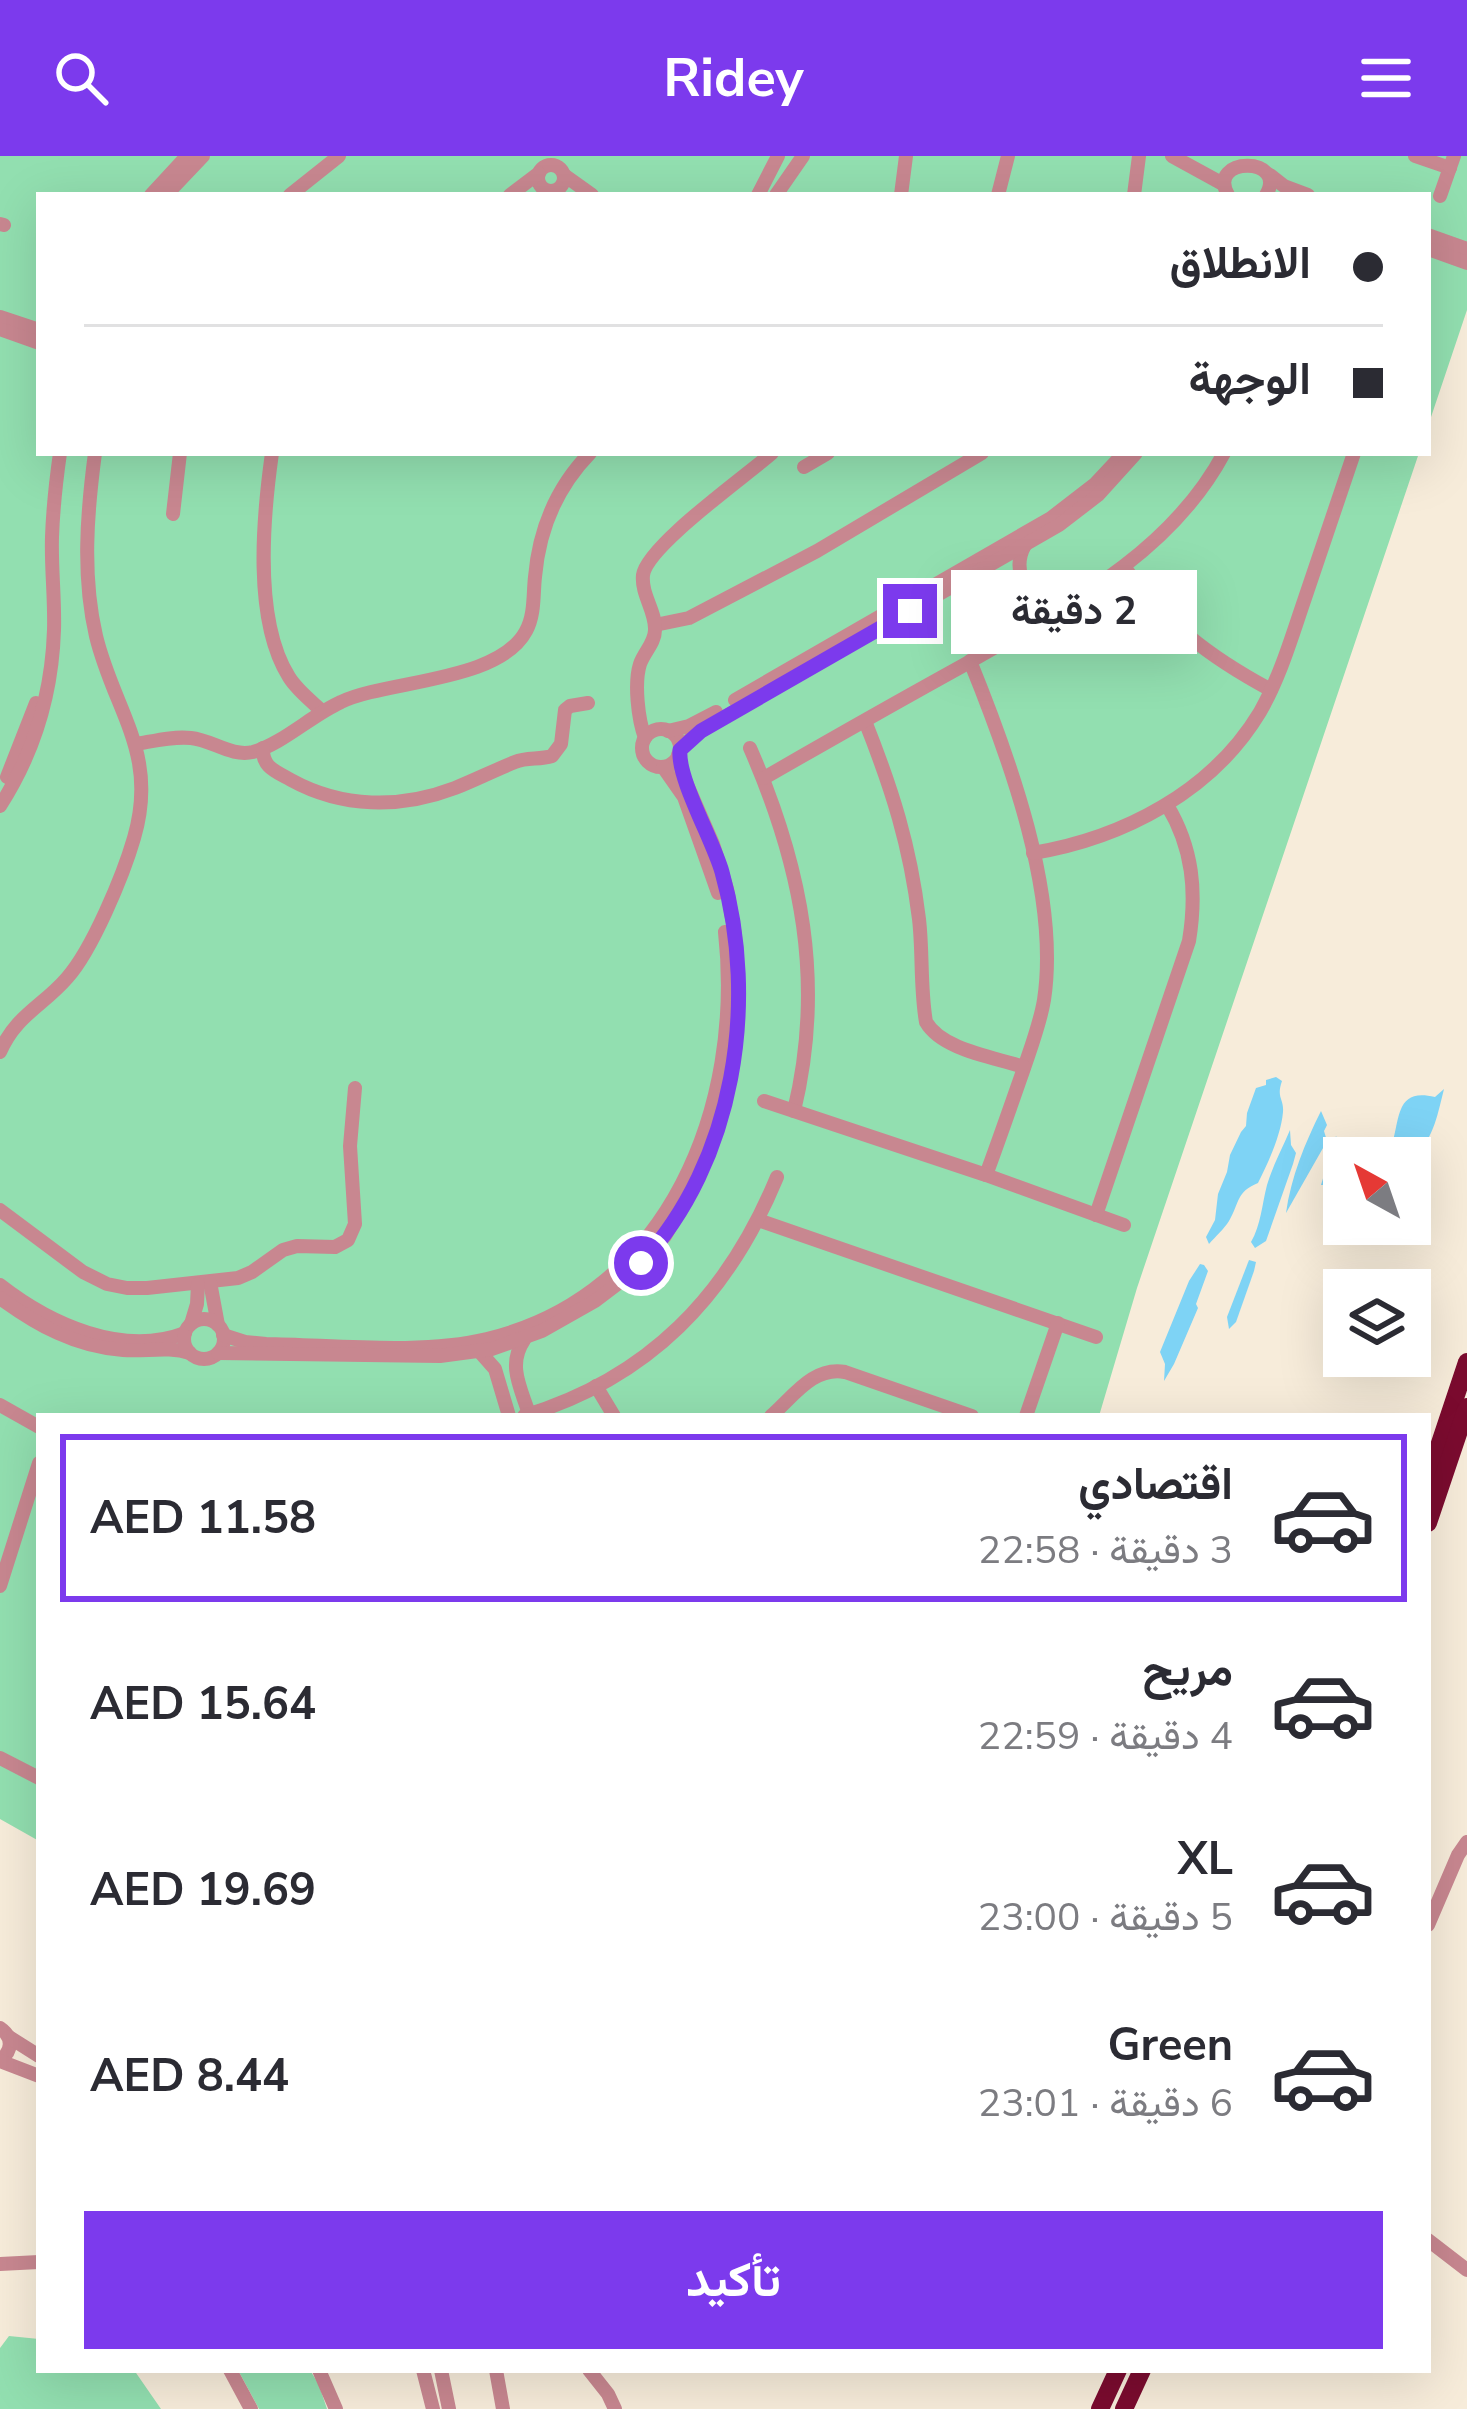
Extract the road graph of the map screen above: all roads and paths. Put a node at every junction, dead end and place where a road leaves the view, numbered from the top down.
1 (187, 156) edge
2 (203, 156) edge
3 (339, 156) edge
4 (778, 156) edge
5 (803, 156) edge
6 (905, 156) edge
7 (1007, 156) edge
8 (1139, 156) edge
9 (1172, 156) edge
10 (1415, 156) edge
11 (1240, 157) edge
12 (1452, 162) edge
13 (1264, 164) edge
14 (551, 166) edge
15 (557, 191) edge
16 (1225, 191) edge
17 (155, 192) edge
18 (169, 192) edge
19 (294, 192) edge
20 (514, 192) edge
21 (588, 192) edge
22 (760, 192) edge
23 (778, 192) edge
24 (901, 192) edge
25 (999, 192) edge
26 (1134, 192) edge
27 (1300, 192) edge
28 (1440, 196) dead end
29 (1431, 237) edge
30 (1467, 249) edge
31 (1431, 250) edge
32 (1467, 262) edge
33 (0, 317) edge
34 (0, 329) edge
35 (36, 329) edge
36 (36, 342) edge
37 (55, 456) edge
38 (55, 456) edge
39 (95, 456) edge
40 (180, 456) edge
41 (272, 456) edge
42 (592, 456) edge
43 (768, 456) edge
44 (823, 456) edge
45 (977, 456) edge
46 (1121, 456) edge
47 (1133, 456) edge
48 (1222, 456) edge
49 (1353, 456) edge
50 (804, 467) dead end
51 (173, 514) dead end
52 (1025, 545) junction
53 (1124, 567) junction
54 (978, 572) junction
55 (1046, 618) junction
56 (655, 625) junction
57 (1029, 628) junction
58 (970, 661) junction
59 (1271, 690) junction
60 (640, 703) junction
61 (587, 704) dead end
62 (327, 709) junction
63 (865, 721) junction
64 (665, 730) junction
65 (646, 738) junction
66 (136, 744) junction
67 (263, 748) junction
68 (750, 748) dead end
69 (679, 753) junction
70 (663, 767) junction
71 (764, 778) junction
72 (0, 789) edge
73 (1167, 805) junction
74 (0, 806) edge
75 (1033, 853) junction
76 (0, 1052) edge
77 (1024, 1067) junction
78 (355, 1088) dead end
79 (764, 1101) dead end
80 (794, 1111) junction
81 (986, 1175) junction
82 (777, 1177) dead end
83 (0, 1210) edge
84 (1096, 1215) junction
85 (758, 1220) junction
86 (1124, 1225) dead end
87 (204, 1283) junction
88 (0, 1285) edge
89 (0, 1298) edge
90 (1058, 1323) junction
91 (188, 1329) junction
92 (221, 1330) junction
93 (1096, 1336) dead end
94 (527, 1337) junction
95 (480, 1352) junction
96 (190, 1353) junction
97 (218, 1353) junction
98 (1467, 1362) edge
99 (519, 1384) junction
100 (596, 1386) junction
101 (502, 1389) junction
102 (0, 1405) edge
103 (1467, 1407) edge
104 (508, 1413) edge
105 (526, 1413) edge
106 (531, 1413) edge
107 (612, 1413) edge
108 (774, 1413) edge
109 (963, 1413) edge
110 (1028, 1413) edge
111 (36, 1424) edge
112 (1431, 1470) edge
113 (36, 1472) edge
114 (1431, 1514) edge
115 (0, 1586) edge
116 (0, 1758) edge
117 (36, 1776) edge
118 (1467, 1842) edge
119 (1431, 1918) edge
120 (4, 2033) edge
121 (36, 2054) edge
122 (0, 2061) edge
123 (36, 2075) edge
124 (1431, 2242) edge
125 (36, 2262) edge
126 (0, 2264) edge
127 (1467, 2270) edge
128 (232, 2373) edge
129 (320, 2373) edge
130 (424, 2373) edge
131 (442, 2373) edge
132 (497, 2373) edge
133 (591, 2373) edge
134 (1117, 2373) edge
135 (1141, 2373) edge
136 (251, 2409) edge
137 (336, 2409) edge
138 (433, 2409) edge
139 (449, 2409) edge
140 (503, 2409) edge
141 (614, 2409) edge
142 (1100, 2409) edge
143 (1124, 2409) edge

1 - 17 street
2 - 18 street
3 - 19 street
4 - 22 street
5 - 23 street
6 - 24 street
7 - 25 street
8 - 26 street
9 - 16 street
10 - 12 street
11 - 13 street
11 - 16 street
12 - 28 street
13 - 27 street
14 - 15 street
14 - 15 street
14 - 20 street
14 - 21 street
29 - 30 street
31 - 32 street
33 - 35 street
34 - 36 street
37 - 72 street
38 - 74 street
39 - 66 street
40 - 51 street
41 - 62 street
42 - 62 street
43 - 56 street
44 - 50 street
45 - 56 street
46 - 64 street
47 - 52 street
48 - 53 street
49 - 59 street
52 - 54 street
52 - 55 street
53 - 55 street
53 - 59 street
54 - 57 street
54 - 69 street
55 - 57 street
56 - 60 street
57 - 58 street
58 - 63 street
58 - 75 street
59 - 73 street
60 - 64 street
60 - 65 street
61 - 67 street
62 - 67 street
63 - 71 street
63 - 77 street
64 - 65 street
64 - 69 street
65 - 70 street
66 - 67 street
66 - 76 street
68 - 71 street
69 - 70 street
69 - 94 street
70 - 92 street
71 - 80 street
73 - 75 street
73 - 84 street
75 - 77 street
77 - 81 street
78 - 87 street
79 - 80 street
80 - 81 street
81 - 84 street
82 - 85 street
83 - 87 street
84 - 86 street
85 - 90 street
85 - 100 street
87 - 91 street
87 - 92 street
88 - 91 street
89 - 96 street
90 - 93 street
90 - 110 street
91 - 92 street
91 - 96 street
92 - 97 street
94 - 95 street
94 - 99 street
95 - 97 street
95 - 101 street
96 - 97 street
98 - 112 highway
99 - 101 street
99 - 105 street
100 - 106 street
100 - 107 street
101 - 104 street
102 - 111 street
103 - 114 highway
108 - 109 street
113 - 115 street
116 - 117 street
118 - 119 street
120 - 121 street
120 - 122 street
122 - 123 street
124 - 127 street
125 - 126 street
128 - 136 street
129 - 137 street
130 - 138 street
131 - 139 street
132 - 140 street
133 - 141 street
134 - 142 highway
135 - 143 highway

